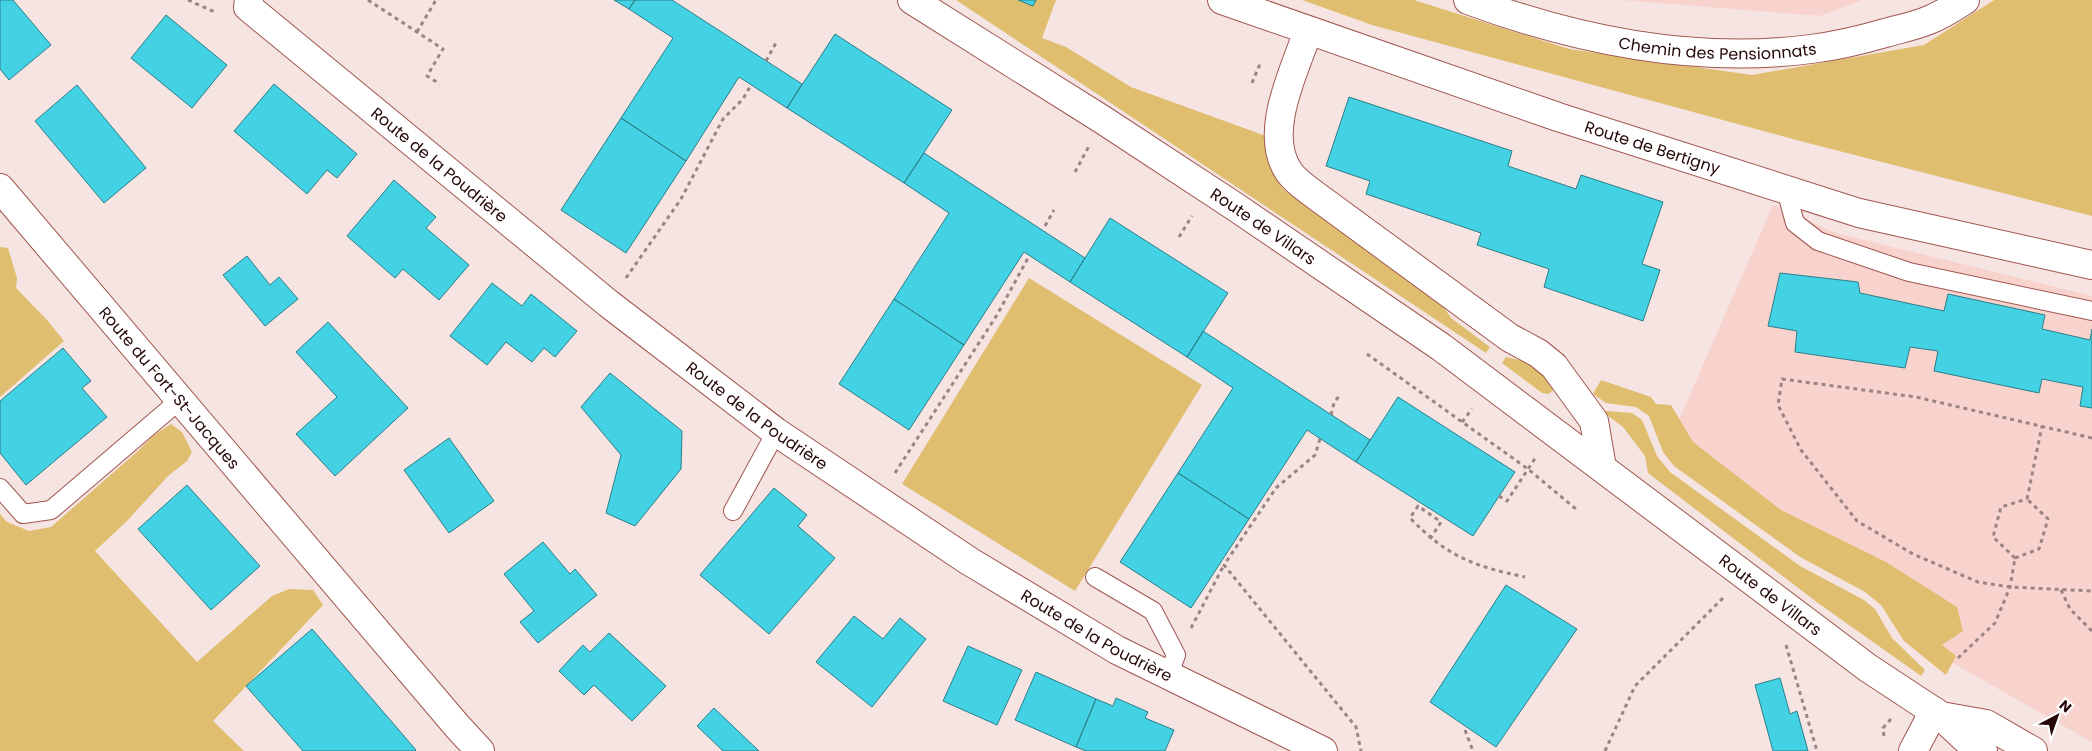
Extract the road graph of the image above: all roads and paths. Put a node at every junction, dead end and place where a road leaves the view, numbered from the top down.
1 (249, 0) edge
2 (368, 0) edge
3 (436, 0) edge
4 (912, 0) edge
5 (1222, 0) edge
6 (1468, 0) edge
7 (1966, 0) edge
8 (1308, 31) junction
9 (417, 32) junction
10 (777, 42) dead end
11 (766, 61) dead end
12 (440, 84) dead end
13 (752, 85) dead end
14 (1091, 142) dead end
15 (1075, 172) dead end
16 (0, 188) edge
17 (1786, 190) junction
18 (1054, 210) dead end
19 (1196, 210) dead end
20 (1045, 226) dead end
21 (1179, 237) dead end
22 (1028, 258) dead end
23 (2092, 265) edge
24 (608, 304) junction
25 (2092, 311) edge
26 (1367, 354) dead end
27 (1339, 396) dead end
28 (181, 399) junction
29 (1475, 404) dead end
30 (1331, 415) dead end
31 (1462, 422) junction
32 (2042, 426) junction
33 (776, 432) junction
34 (2092, 438) edge
35 (1320, 439) dead end
36 (1539, 453) dead end
37 (1602, 468) junction
38 (1528, 469) junction
39 (0, 488) edge
40 (1499, 496) dead end
41 (878, 499) junction
42 (2027, 499) junction
43 (1576, 509) dead end
44 (733, 511) dead end
45 (1430, 539) junction
46 (2014, 558) junction
47 (1224, 565) junction
48 (1525, 577) dead end
49 (1095, 578) dead end
50 (2010, 587) junction
51 (2061, 590) junction
52 (2092, 591) edge
53 (1726, 595) dead end
54 (2092, 631) edge
55 (1784, 638) dead end
56 (1958, 658) dead end
57 (1173, 664) junction
58 (1938, 713) junction
59 (1465, 730) dead end
60 (480, 751) edge
61 (1323, 751) edge
62 (1361, 751) edge
63 (1473, 751) edge
64 (1605, 751) edge
65 (1817, 751) edge
66 (1913, 751) edge
67 (1983, 751) edge
68 (2034, 751) edge

1 - 24 street, Route de la Poudrière
2 - 9 path
3 - 9 path
4 - 37 street, Route de Villars
5 - 8 street, Route de Bertigny
6 - 7 street, Chemin des Pensionnats
8 - 17 street, Route de Bertigny
8 - 37 street
9 - 12 path
10 - 11 path
13 - 24 path
14 - 15 path
16 - 28 street, Route du Fort-St-Jacques
17 - 23 street, Route de Bertigny
17 - 25 lane
18 - 20 path
19 - 21 path
22 - 41 path
24 - 33 street, Route de la Poudrière
26 - 31 path
27 - 30 path
28 - 39 lane
28 - 60 street, Route du Fort-St-Jacques
29 - 31 path
31 - 38 path
32 - 34 path
32 - 42 path
32 - 50 path
33 - 41 street, Route de la Poudrière
33 - 44 lane
35 - 47 path
36 - 38 path
37 - 58 street, Route de Villars
38 - 40 path
38 - 43 path
41 - 57 street, Route de la Poudrière
42 - 46 path
42 - 46 path
45 - 45 path
45 - 48 path
46 - 50 path
47 - 57 path
47 - 62 path
49 - 57 lane
50 - 51 path
50 - 56 path
51 - 52 path
51 - 54 path
53 - 64 path
55 - 65 path
57 - 61 street, Route de la Poudrière
58 - 66 street
58 - 67 street, Route de Villars
58 - 68 street, Route de Villars
59 - 63 path

